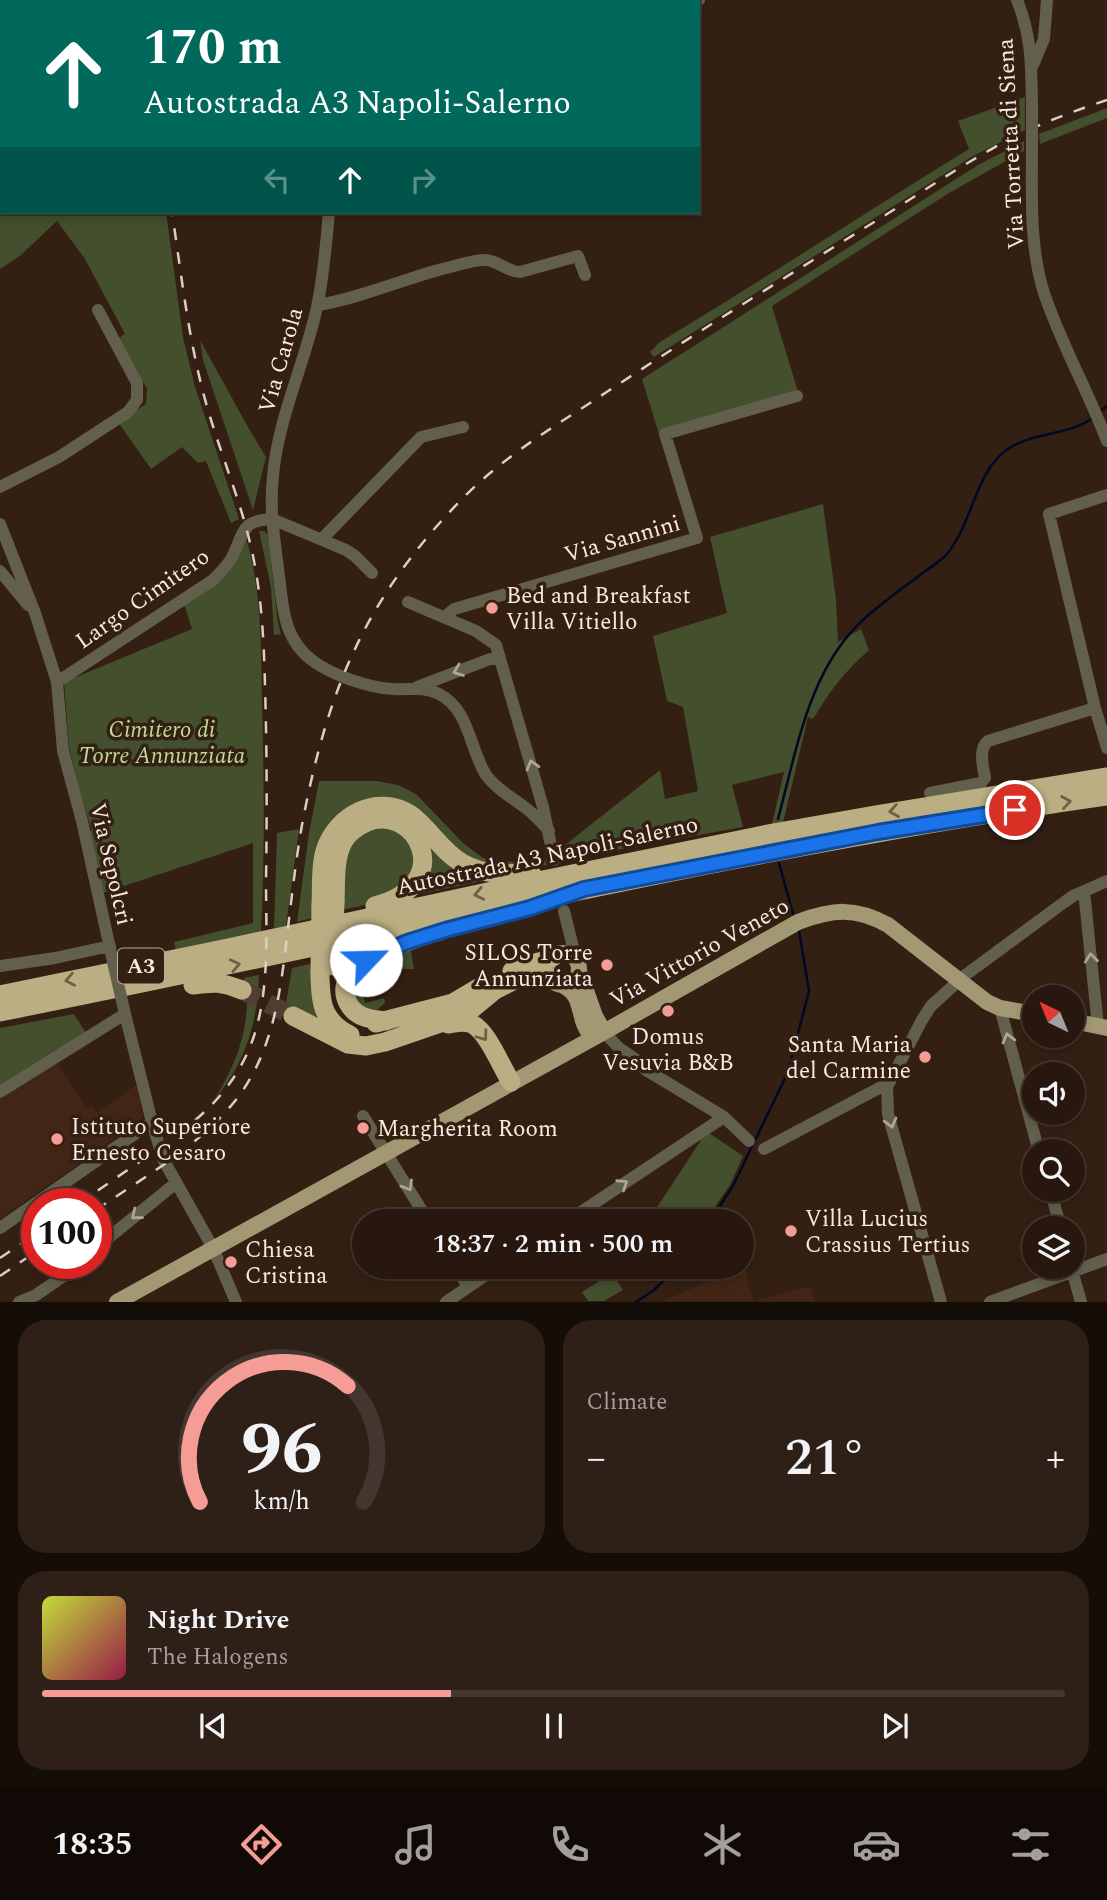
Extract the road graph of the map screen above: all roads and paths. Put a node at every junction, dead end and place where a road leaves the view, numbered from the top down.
1 (1017, 0) edge
2 (1047, 0) edge
3 (1031, 68) junction
4 (329, 214) edge
5 (586, 275) dead end
6 (318, 305) junction
7 (98, 310) dead end
8 (797, 396) dead end
9 (464, 427) dead end
10 (1107, 441) edge
11 (0, 487) edge
12 (1107, 495) edge
13 (272, 519) junction
14 (0, 524) edge
15 (322, 539) junction
16 (0, 571) edge
17 (372, 573) dead end
18 (408, 602) dead end
19 (35, 613) junction
20 (445, 617) junction
21 (500, 659) junction
22 (57, 682) junction
23 (417, 687) junction
24 (1095, 708) junction
25 (1107, 748) edge
26 (1107, 778) edge
27 (930, 793) dead end
28 (1107, 796) edge
29 (549, 831) junction
30 (673, 853) junction
31 (554, 860) dead end
32 (1107, 881) edge
33 (584, 889) junction
34 (1084, 891) junction
35 (328, 903) junction
36 (565, 911) dead end
37 (571, 934) junction
38 (281, 937) junction
39 (110, 946) junction
40 (555, 956) junction
41 (577, 965) junction
42 (0, 966) edge
43 (326, 969) junction
44 (556, 981) junction
45 (959, 981) junction
46 (242, 990) tunnel mouth
47 (0, 995) edge
48 (25, 1007) junction
49 (1000, 1008) junction
50 (0, 1012) edge
51 (1022, 1012) edge
52 (125, 1014) junction
53 (293, 1016) tunnel mouth
54 (386, 1021) junction
55 (1085, 1023) edge
56 (436, 1025) junction
57 (1103, 1027) edge
58 (406, 1034) junction
59 (598, 1035) junction
60 (511, 1082) junction
61 (887, 1087) junction
62 (0, 1091) edge
63 (363, 1116) dead end
64 (724, 1117) junction
65 (152, 1122) junction
66 (1035, 1139) edge
67 (749, 1141) dead end
68 (764, 1149) dead end
69 (387, 1151) junction
70 (176, 1183) junction
71 (421, 1209) edge
72 (586, 1209) edge
73 (0, 1228) edge
74 (112, 1235) edge
75 (213, 1248) junction
76 (1107, 1259) edge
77 (1085, 1265) edge
78 (59, 1279) edge
79 (464, 1279) edge
80 (480, 1279) edge
81 (1046, 1279) edge
82 (1075, 1279) edge
83 (468, 1287) junction
84 (19, 1301) edge
85 (117, 1301) edge
86 (236, 1301) edge
87 (446, 1301) edge
88 (941, 1301) edge
89 (990, 1301) edge
90 (1081, 1301) edge

1 - 3 street, Via Torretta di Siena
2 - 3 street
3 - 10 street, Via Torretta di Siena, bridge
4 - 6 street, Via Carola
5 - 6 street
6 - 13 street, Via Carola
7 - 11 street
8 - 20 street, Via Sannini
9 - 15 street
12 - 24 street
13 - 15 street
13 - 22 street, Largo Cimitero
13 - 23 street, Via Carola
14 - 19 street, Via Sepolcri
15 - 17 street
16 - 19 street
18 - 20 street
19 - 22 street, Via Sepolcri
20 - 21 street
21 -> 23 street
29 -> 21 street
22 - 39 street, Via Sepolcri
23 - 29 street
24 - 25 street
24 - 27 street
26 -> 30 highway, Autostrada A3 Napoli-Salerno / A3
33 -> 28 highway, Autostrada A3 Napoli-Salerno / A3
29 - 31 street
30 - 35 highway
30 -> 38 highway, Autostrada A3 Napoli-Salerno / A3
32 - 34 street
48 -> 33 highway, Autostrada A3 Napoli-Salerno / A3
33 - 54 highway
34 - 45 street
57 -> 34 street
35 - 38 highway
35 - 43 highway, bridge
36 - 37 street
37 - 40 street
37 - 41 street
38 -> 47 highway, Autostrada A3 Napoli-Salerno / A3
39 - 42 street
39 - 52 street, Via Sepolcri, bridge
40 - 41 main road
40 - 44 main road
40 - 54 highway
41 - 44 main road
41 - 59 main road
43 - 54 highway
43 - 58 highway
44 - 56 highway
44 - 59 main road
45 - 49 main road, Via Vittorio Veneto
45 - 59 main road, Via Vittorio Veneto
45 - 61 street
46 - 48 highway
48 - 50 highway, Autostrada A3 Napoli-Salerno / A3
49 - 51 main road, Via Vittorio Veneto
66 -> 49 street
52 - 62 street
52 - 65 street, Via Sepolcri
53 - 58 highway
55 - 57 main road
56 - 58 highway
56 -> 60 highway
59 - 60 main road, Via Vittorio Veneto
59 - 64 street
60 - 69 main road, Via Vittorio Veneto
61 - 68 street
61 -> 88 street
63 - 69 street
64 - 67 street
72 -> 64 street
65 - 70 street, Via Sepolcri
65 - 73 street
69 -> 71 street
69 - 75 main road, Via Vittorio Veneto
70 -> 74 street
70 - 75 street, Via Sepolcri
75 - 85 main road, Via Vittorio Veneto
75 - 86 street, Via Sepolcri
76 - 77 street
78 - 84 street
79 - 83 street
80 - 83 street
81 - 89 street
82 - 90 street
83 - 87 street

